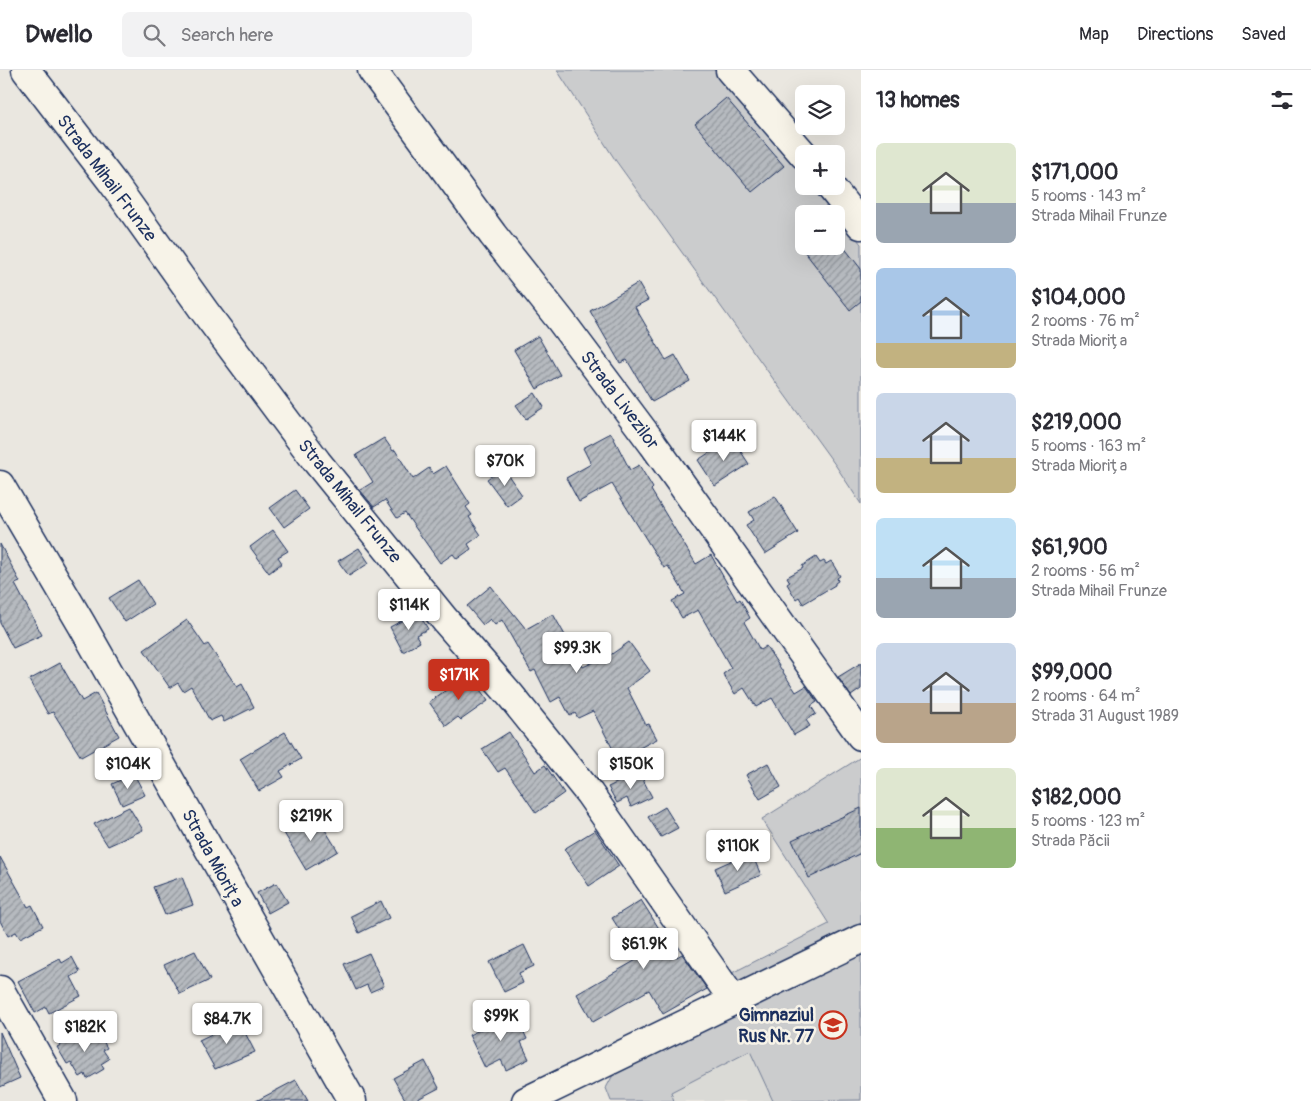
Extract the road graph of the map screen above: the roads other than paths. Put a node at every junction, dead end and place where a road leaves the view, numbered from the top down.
1 (26, 70) edge
2 (372, 70) edge
3 (730, 70) edge
4 (795, 146) edge
5 (837, 195) edge
6 (861, 225) edge
7 (0, 485) edge
8 (861, 736) edge
9 (861, 939) edge
10 (0, 990) edge
11 (734, 1000) junction
12 (63, 1101) edge
13 (352, 1101) edge
14 (526, 1101) edge

1 - 11 street, Strada Mihail Frunze
2 - 8 street, Strada Livezilor
3 - 4 street
5 - 6 street
7 - 13 street, Strada Miorița
9 - 11 street
10 - 12 street
11 - 14 street

